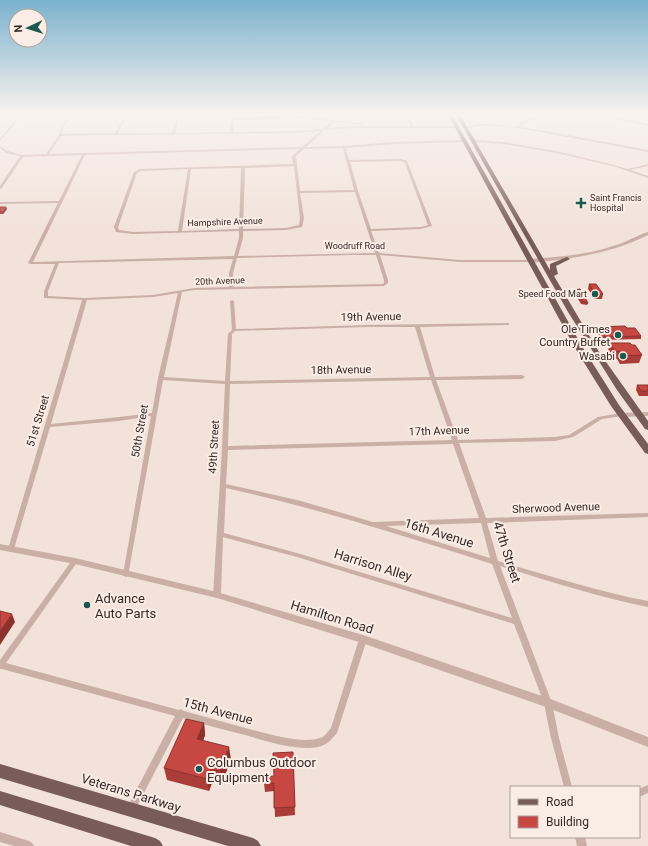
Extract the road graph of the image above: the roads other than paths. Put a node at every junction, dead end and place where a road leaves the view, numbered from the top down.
1 (10, 152) edge
2 (48, 152) edge
3 (162, 152) edge
4 (298, 152) edge
5 (346, 152) edge
6 (470, 152) edge
7 (480, 152) edge
8 (553, 152) edge
9 (84, 155) junction
10 (22, 156) junction
11 (46, 156) junction
12 (348, 161) junction
13 (295, 165) junction
14 (648, 165) edge
15 (243, 167) junction
16 (190, 168) junction
17 (629, 169) junction
18 (648, 177) edge
19 (0, 188) edge
20 (356, 191) junction
21 (492, 191) junction
22 (300, 192) junction
23 (61, 202) junction
24 (0, 203) edge
25 (511, 206) junction
26 (241, 230) junction
27 (370, 230) junction
28 (180, 232) junction
29 (648, 233) edge
30 (378, 254) junction
31 (236, 257) junction
32 (567, 259) junction
33 (542, 260) junction
34 (530, 261) junction
35 (57, 263) junction
36 (554, 281) junction
37 (231, 288) junction
38 (180, 292) junction
39 (85, 299) junction
40 (232, 301) dead end
41 (507, 324) dead end
42 (417, 325) junction
43 (234, 330) junction
44 (522, 376) dead end
45 (161, 378) junction
46 (433, 378) junction
47 (228, 383) junction
48 (155, 414) junction
49 (638, 414) junction
50 (648, 414) edge
51 (621, 415) junction
52 (47, 426) junction
53 (648, 427) edge
54 (455, 441) junction
55 (225, 448) junction
56 (648, 450) edge
57 (223, 485) junction
58 (648, 515) edge
59 (483, 520) junction
60 (369, 524) junction
61 (220, 534) junction
62 (0, 547) edge
63 (11, 549) junction
64 (75, 561) junction
65 (495, 563) junction
66 (126, 574) junction
67 (217, 595) junction
68 (648, 604) edge
69 (517, 622) junction
70 (363, 639) junction
71 (0, 666) edge
72 (548, 703) junction
73 (181, 713) junction
74 (648, 742) edge
75 (0, 771) edge
76 (568, 786) edge
77 (0, 798) edge
78 (131, 809) junction
79 (0, 837) edge
80 (30, 846) edge
81 (155, 846) edge
82 (253, 846) edge

1 - 10 street
2 - 11 street
3 - 9 street
4 - 13 street
5 - 12 street
6 - 21 main road
7 - 25 main road
8 - 17 street
9 - 11 street
9 - 23 street
10 - 11 street
10 - 19 street
12 - 20 street
12 - 27 street
13 - 15 street
13 - 22 street
14 - 17 street
15 - 16 street
15 - 26 street
16 - 28 street
16 - 28 street, Hampshire Avenue
17 - 18 street
20 - 22 street
20 - 27 street
21 - 25 main road
21 - 34 main road
22 - 26 street, Hampshire Avenue
23 - 24 street
23 - 35 street
25 - 33 main road
26 - 28 street, Hampshire Avenue
26 - 31 street
27 - 30 street
29 - 32 street, Woodruff Road
30 - 31 street, Woodruff Road
30 - 34 street, Woodruff Road
30 - 37 street, 20th Avenue
31 - 35 street, Woodruff Road
31 - 37 street
32 - 33 street, Woodruff Road
32 - 36 main road
33 - 34 street, Woodruff Road
33 - 36 main road
34 - 51 main road
35 - 39 street, 20th Avenue
36 - 49 main road
37 - 38 street, 20th Avenue
38 - 39 street, 20th Avenue
38 - 45 street, 50th Street
39 - 52 street, 51st Street
40 - 43 street, 49th Street
41 - 42 street, 19th Avenue
42 - 43 street, 19th Avenue
42 - 46 street, 47th Street
43 - 47 street, 49th Street
44 - 46 street, 18th Avenue
45 - 47 street, 18th Avenue
45 - 48 street, 50th Street
46 - 47 street, 18th Avenue
46 - 54 street, 47th Street
47 - 55 street, 49th Street
48 - 52 street
48 - 66 street, 50th Street
49 - 50 street, 17th Avenue
49 - 51 street, 17th Avenue
49 - 53 main road
51 - 54 street, 17th Avenue
51 - 56 main road
52 - 63 street, 51st Street
54 - 55 street, 17th Avenue
54 - 59 street, 47th Street
55 - 57 street, 49th Street
57 - 60 street, 16th Avenue
57 - 61 street, 49th Street
58 - 59 street, Sherwood Avenue
59 - 60 street, Sherwood Avenue
59 - 65 street, 47th Street
60 - 65 street, 16th Avenue
61 - 67 street, 49th Street
61 - 69 street, Harrison Alley
62 - 63 street, Hamilton Road
63 - 64 street, Hamilton Road
64 - 66 street, Hamilton Road
64 - 71 street
65 - 68 street, 16th Avenue
65 - 69 street, 47th Street
66 - 67 street, Hamilton Road
67 - 70 street, Hamilton Road
69 - 72 street, 47th Street
70 - 72 street, Hamilton Road
70 - 73 street, 15th Avenue
71 - 73 street, 15th Avenue
72 - 74 street, Hamilton Road
72 - 76 street, 47th Street
73 - 78 street
75 - 78 main road, Veterans Parkway
77 - 81 main road
78 - 82 main road, Veterans Parkway
79 - 80 street

